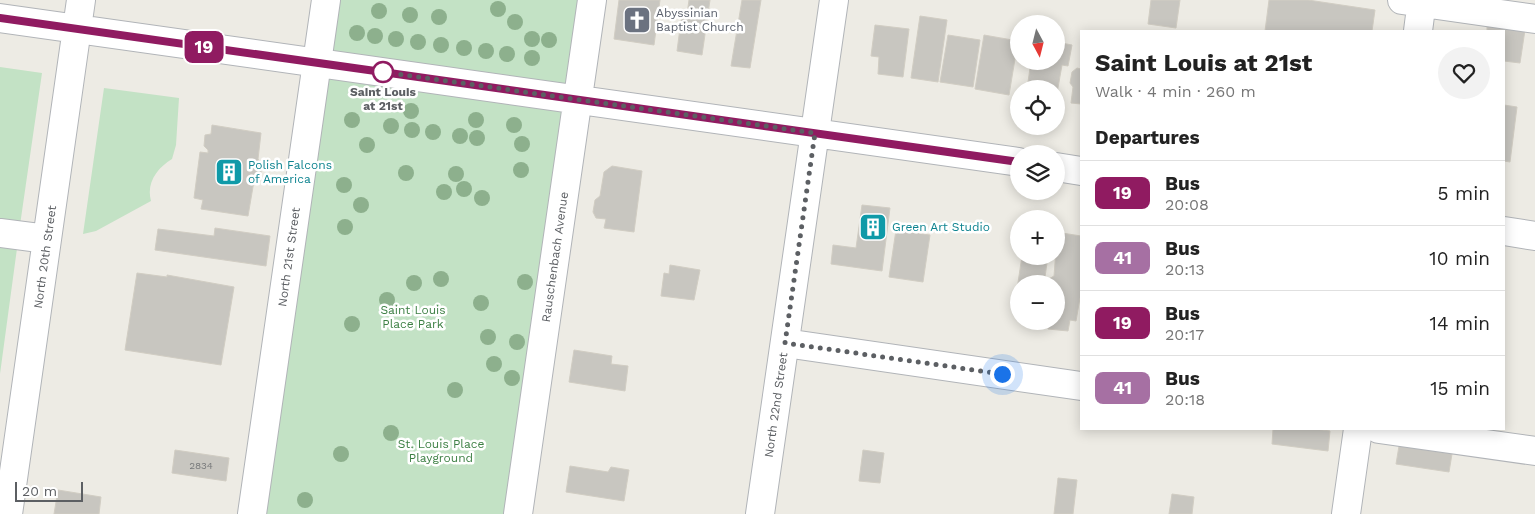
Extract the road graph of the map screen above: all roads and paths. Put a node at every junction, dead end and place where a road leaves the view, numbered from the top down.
1 (81, 0) edge
2 (326, 0) edge
3 (592, 0) edge
4 (834, 0) edge
5 (1415, 1) edge
6 (0, 18) edge
7 (1535, 19) edge
8 (77, 29) junction
9 (1418, 30) edge
10 (317, 62) junction
11 (578, 100) junction
12 (815, 133) junction
13 (1010, 161) edge
14 (1065, 168) edge
15 (1080, 171) edge
16 (1505, 231) edge
17 (0, 233) edge
18 (1535, 236) edge
19 (47, 239) junction
20 (785, 343) junction
21 (1080, 386) edge
22 (11, 419) edge
23 (1358, 430) edge
24 (1386, 430) edge
25 (1535, 451) edge
26 (8, 514) edge
27 (252, 514) edge
28 (518, 514) edge
29 (760, 514) edge
30 (1346, 514) edge

1 - 8 street, North 20th Street
2 - 10 street, North 21st Street
3 - 11 street, Rauschenbach Avenue
4 - 12 street, North 22nd Street
5 - 7 street
5 - 9 street
6 - 8 street
8 - 10 street
8 - 19 street, North 20th Street
10 - 11 street
10 - 27 street, North 21st Street
11 - 12 street
11 - 28 street, Rauschenbach Avenue
12 - 13 street
12 - 20 street, North 22nd Street
14 - 15 street
16 - 18 street
17 - 19 street
19 - 22 street, North 20th Street
20 - 21 street
20 - 29 street, North 22nd Street
22 - 26 street, North 20th Street
23 - 30 street
24 - 25 street

